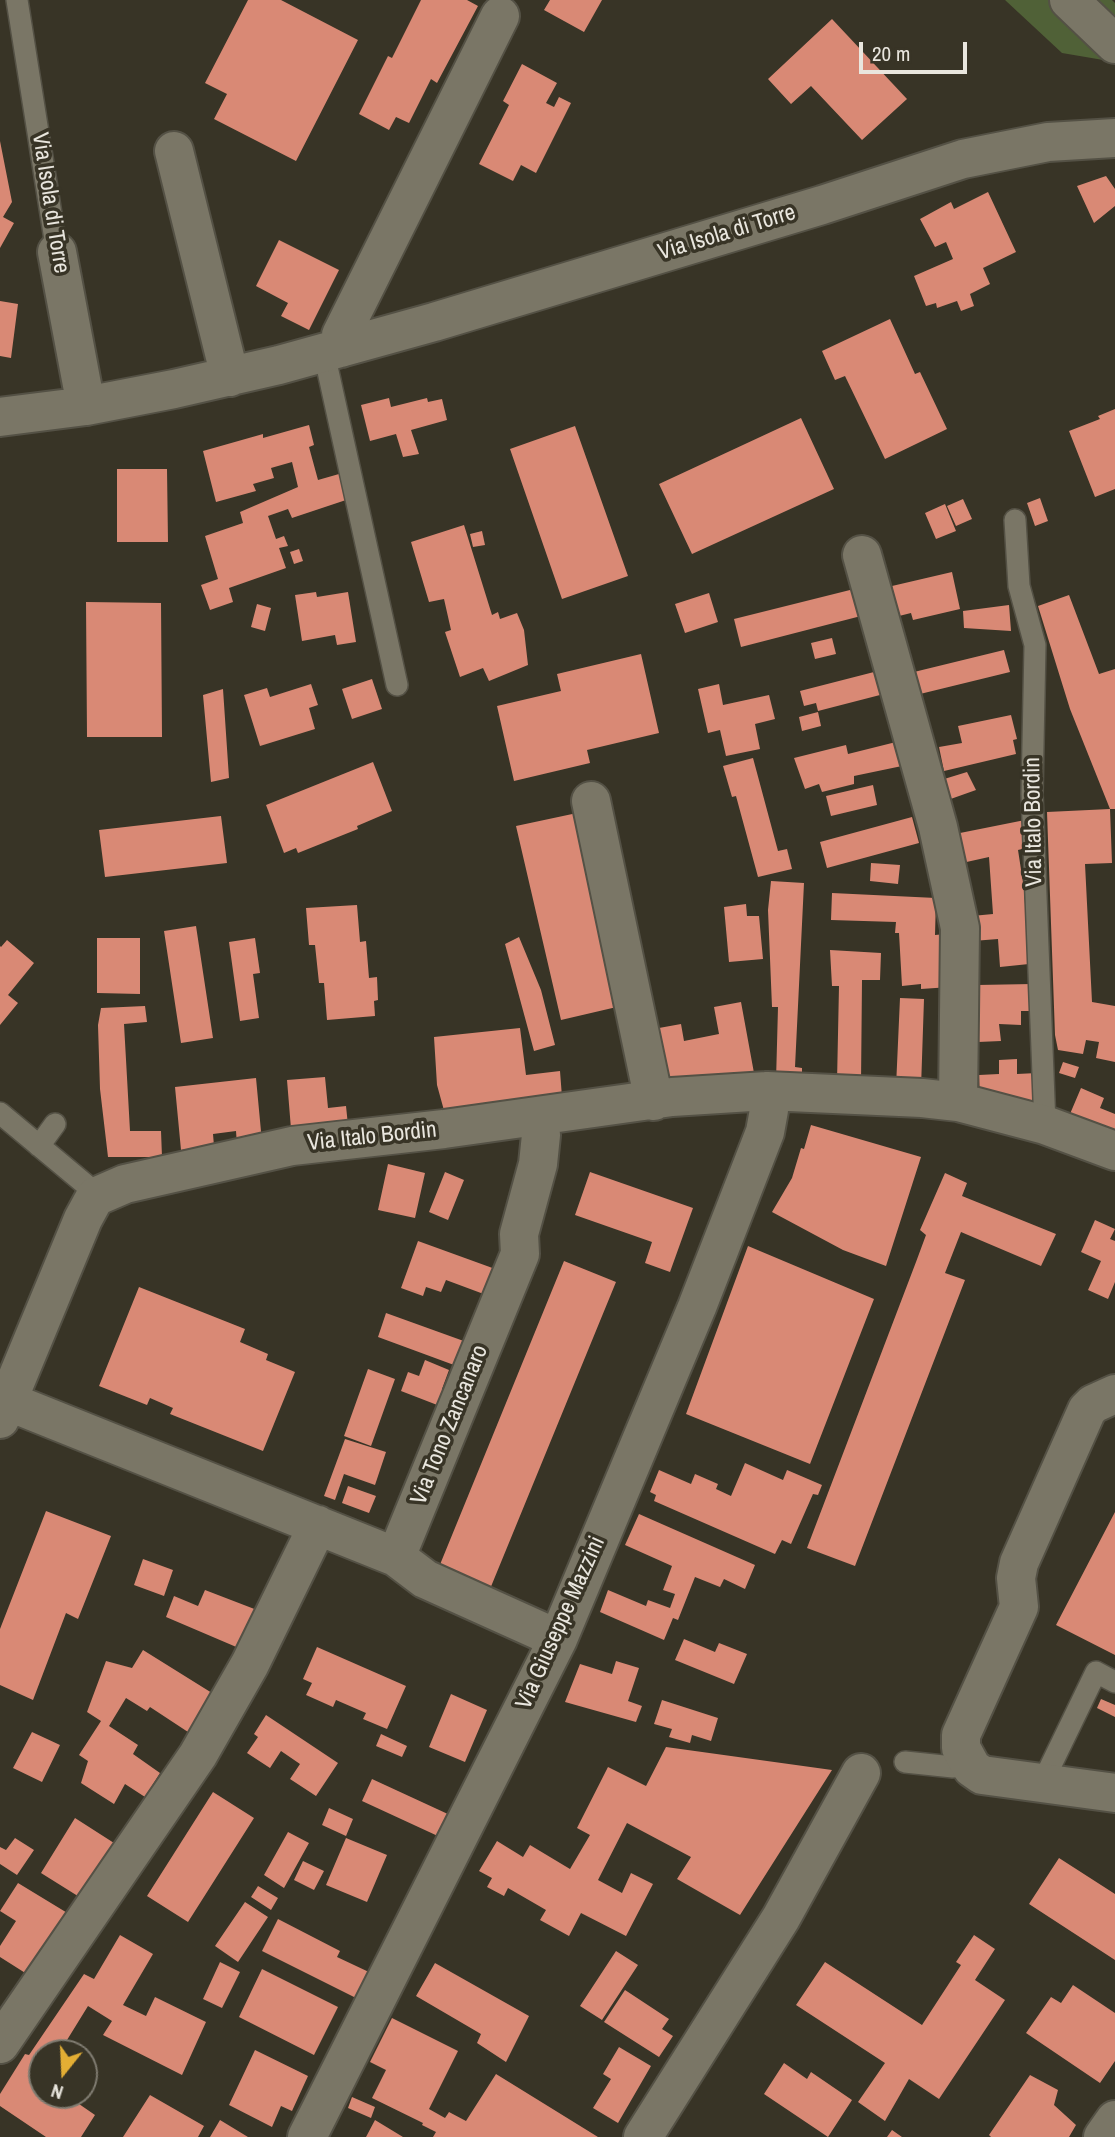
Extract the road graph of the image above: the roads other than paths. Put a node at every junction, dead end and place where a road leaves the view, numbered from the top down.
1 (17, 0) edge
2 (1069, 0) edge
3 (500, 16) dead end
4 (1115, 44) edge
5 (1115, 138) edge
6 (174, 151) dead end
7 (57, 253) joint
8 (333, 350) junction
9 (230, 377) junction
10 (86, 406) junction
11 (0, 417) edge
12 (1015, 520) dead end
13 (862, 555) dead end
14 (397, 685) dead end
15 (591, 801) dead end
16 (767, 1091) junction
17 (654, 1101) junction
18 (958, 1102) junction
19 (0, 1113) edge
20 (538, 1117) junction
21 (55, 1124) dead end
22 (1045, 1125) junction
23 (39, 1146) junction
24 (1115, 1151) edge
25 (95, 1197) junction
26 (1115, 1394) edge
27 (4, 1410) edge
28 (317, 1525) junction
29 (396, 1557) junction
30 (558, 1639) junction
31 (1106, 1677) edge
32 (966, 1759) junction
33 (905, 1762) dead end
34 (861, 1773) dead end
35 (1048, 1783) junction
36 (1115, 1793) edge
37 (0, 2044) edge
38 (1115, 2120) edge
39 (307, 2137) edge
40 (643, 2137) edge
41 (1103, 2137) edge

1 - 7 lane, Via Isola di Torre
2 - 4 street
3 - 8 street
5 - 8 street, Via Isola di Torre
6 - 9 street
7 - 10 street, Via Isola di Torre
8 - 9 street, Via Isola di Torre
8 - 14 lane
9 - 10 street, Via Isola di Torre
10 - 11 street, Via Isola di Torre
12 - 22 lane, Via Italo Bordin
13 - 18 street
15 - 17 street
16 - 17 street, Via Italo Bordin
16 - 18 street, Via Italo Bordin
16 - 30 street, Via Giuseppe Mazzini
17 - 20 street, Via Italo Bordin
18 - 22 street, Via Italo Bordin
19 - 23 lane
20 - 25 street, Via Italo Bordin
20 - 29 street, Via Tono Zancanaro
21 - 23 lane
22 - 24 street, Via Italo Bordin
23 - 25 lane
25 - 27 street
26 - 32 street
27 - 28 street
28 - 29 street
28 - 37 street
29 - 30 street
30 - 39 street, Via Giuseppe Mazzini
31 - 35 lane
32 - 33 lane
32 - 35 street
34 - 40 street
35 - 36 street
38 - 41 street

